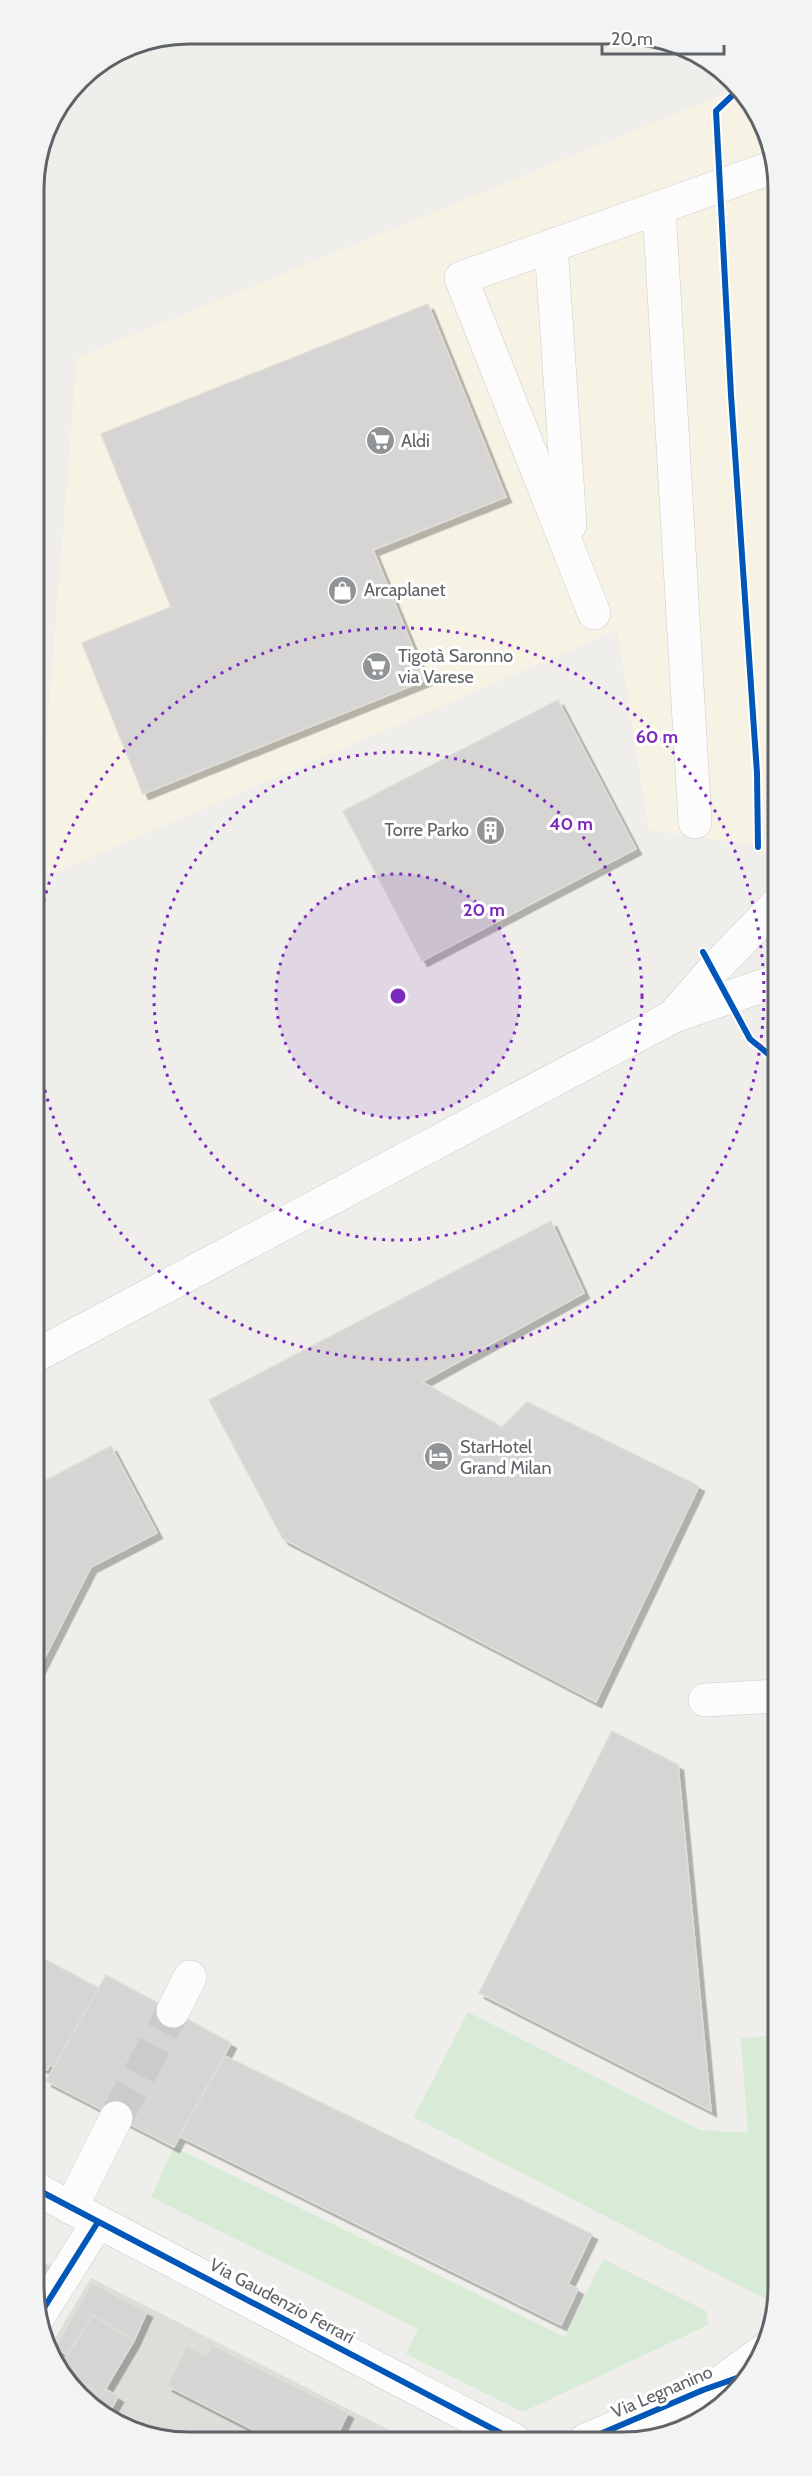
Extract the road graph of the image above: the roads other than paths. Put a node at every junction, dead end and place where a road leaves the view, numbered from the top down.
1 (767, 169) edge
2 (659, 207) junction
3 (550, 246) junction
4 (572, 558) junction
5 (594, 613) dead end
6 (695, 822) dead end
7 (768, 913) edge
8 (768, 984) edge
9 (674, 1016) junction
10 (44, 1351) edge
11 (768, 1697) edge
12 (705, 1700) dead end
13 (190, 1977) dead end
14 (173, 2011) tunnel mouth
15 (116, 2118) tunnel mouth
16 (44, 2193) edge
17 (84, 2215) junction
18 (45, 2302) edge
19 (744, 2368) edge
20 (731, 2385) edge
21 (709, 2398) edge
22 (499, 2432) edge
23 (609, 2432) edge

1 - 2 street
2 - 3 street
2 - 6 street
3 - 4 street
3 - 4 street
4 - 5 street
7 - 9 street
8 - 9 street
9 - 10 street
11 - 12 street
13 - 14 street
15 - 17 street
16 - 17 street, Via Gaudenzio Ferrari
17 - 18 street
17 - 22 street, Via Gaudenzio Ferrari
19 - 21 street, Via Legnanino
20 - 21 street, Via Legnanino
21 - 23 street, Via Legnanino

